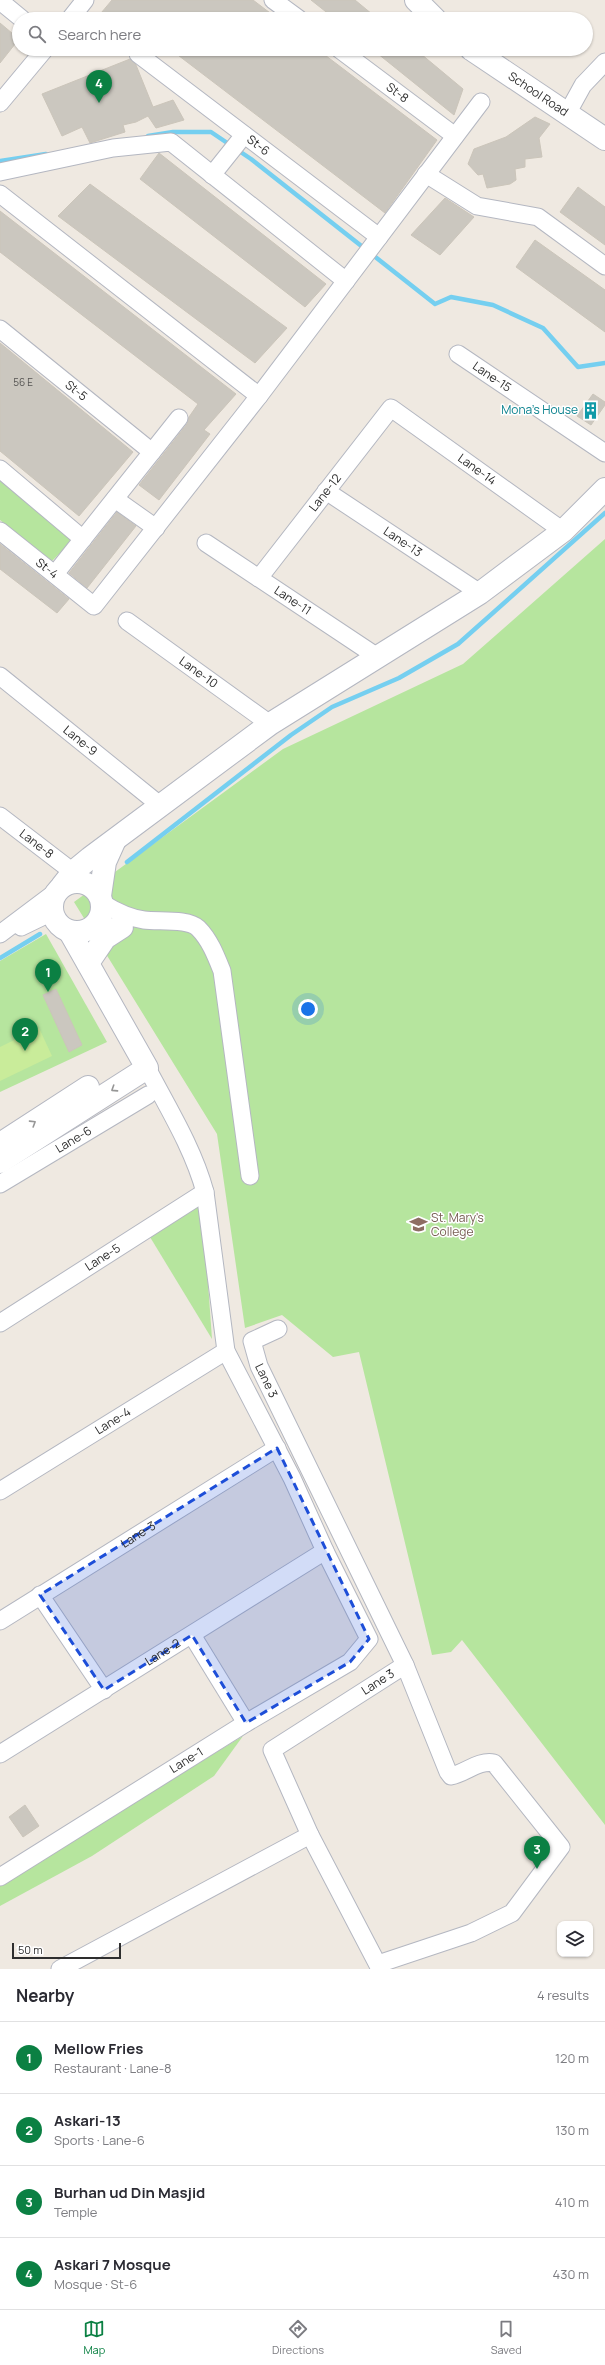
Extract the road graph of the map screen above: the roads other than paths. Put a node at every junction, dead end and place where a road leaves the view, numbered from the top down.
1 (85, 0) edge
2 (273, 0) edge
3 (416, 0) edge
4 (0, 1) edge
5 (13, 12) edge
6 (76, 12) edge
7 (289, 12) edge
8 (428, 12) edge
9 (39, 56) edge
10 (141, 56) edge
11 (348, 56) edge
12 (481, 56) edge
13 (605, 62) edge
14 (481, 102) dead end
15 (0, 103) edge
16 (566, 114) junction
17 (244, 135) junction
18 (455, 136) junction
19 (605, 139) edge
20 (0, 172) edge
21 (426, 174) junction
22 (212, 175) junction
23 (0, 194) edge
24 (379, 237) junction
25 (605, 266) edge
26 (346, 281) junction
27 (0, 329) edge
28 (458, 354) dead end
29 (259, 396) junction
30 (391, 408) joint
31 (179, 418) dead end
32 (152, 452) junction
33 (605, 453) edge
34 (0, 469) edge
35 (605, 489) edge
36 (326, 491) junction
37 (115, 499) junction
38 (156, 528) junction
39 (0, 531) edge
40 (564, 531) junction
41 (83, 539) junction
42 (206, 543) dead end
43 (55, 574) junction
44 (259, 578) junction
45 (480, 593) junction
46 (127, 621) dead end
47 (379, 658) junction
48 (0, 676) edge
49 (270, 724) junction
50 (160, 806) junction
51 (0, 816) edge
52 (114, 842) junction
53 (64, 883) junction
54 (101, 899) junction
55 (52, 912) junction
56 (144, 920) junction
57 (122, 926) junction
58 (81, 930) junction
59 (2, 933) edge
60 (88, 964) junction
61 (143, 1062) junction
62 (148, 1095) dead end
63 (0, 1144) edge
64 (0, 1162) edge
65 (250, 1176) dead end
66 (0, 1184) edge
67 (206, 1192) junction
68 (0, 1323) edge
69 (278, 1329) dead end
70 (226, 1351) junction
71 (277, 1448) junction
72 (0, 1491) edge
73 (325, 1551) junction
74 (40, 1595) junction
75 (0, 1621) edge
76 (192, 1635) junction
77 (405, 1665) junction
78 (104, 1690) junction
79 (246, 1723) junction
80 (0, 1754) edge
81 (310, 1835) junction
82 (0, 1877) edge
83 (379, 1967) edge
84 (60, 1969) edge

1 - 6 street
2 - 7 street
3 - 8 street
4 - 5 street
9 - 15 street
10 - 17 street, St-6
11 - 18 street, St-8
12 - 16 street, School Road
13 - 16 street
14 - 18 street
16 - 19 street, School Road
17 - 22 street
17 - 24 street, St-6
18 - 21 street
20 - 22 street
21 - 24 street
21 - 25 street
22 - 26 street
23 - 29 street
24 - 26 street
26 - 29 street
27 - 32 street, St-5
28 - 33 street, Lane-15
29 - 38 street
30 - 36 street, Lane-12
30 - 40 street, Lane-14
31 - 32 street
32 - 37 street
34 - 41 street
35 - 40 street
36 - 44 street, Lane-12
36 - 45 street, Lane-13
37 - 38 street
37 - 41 street
38 - 43 street, St-4
39 - 43 street, St-4
40 - 45 street
41 - 43 street
42 - 44 street, Lane-11
44 - 47 street, Lane-11
45 - 47 street
46 - 49 street, Lane-10
47 - 49 street
48 - 50 street, Lane-9
49 - 50 street
50 - 52 street
51 - 53 street, Lane-8
52 - 53 street
52 - 54 street
53 - 54 street
53 - 55 street
53 - 59 street
54 - 56 street
54 - 58 street
55 - 58 street
55 - 59 street
56 - 57 street
56 - 65 street
57 - 58 street
57 - 60 street
58 - 60 street
60 - 61 street
63 -> 61 street
61 -> 64 street
61 - 67 street
62 - 66 street, Lane-6
67 - 68 street, Lane-5
67 - 70 street
69 - 77 street, Lane 3
70 - 71 street
70 - 72 street, Lane-4
71 - 73 street
71 - 74 street, Lane-3
73 - 76 street, Lane-2
73 - 79 street, Lane-1
74 - 75 street, Lane-3
74 - 78 street
76 - 78 street, Lane-2
76 - 79 street
77 - 81 street, Lane 3
77 - 83 street
78 - 80 street, Lane-2
79 - 82 street, Lane-1
81 - 83 street, Lane 3
81 - 84 street

